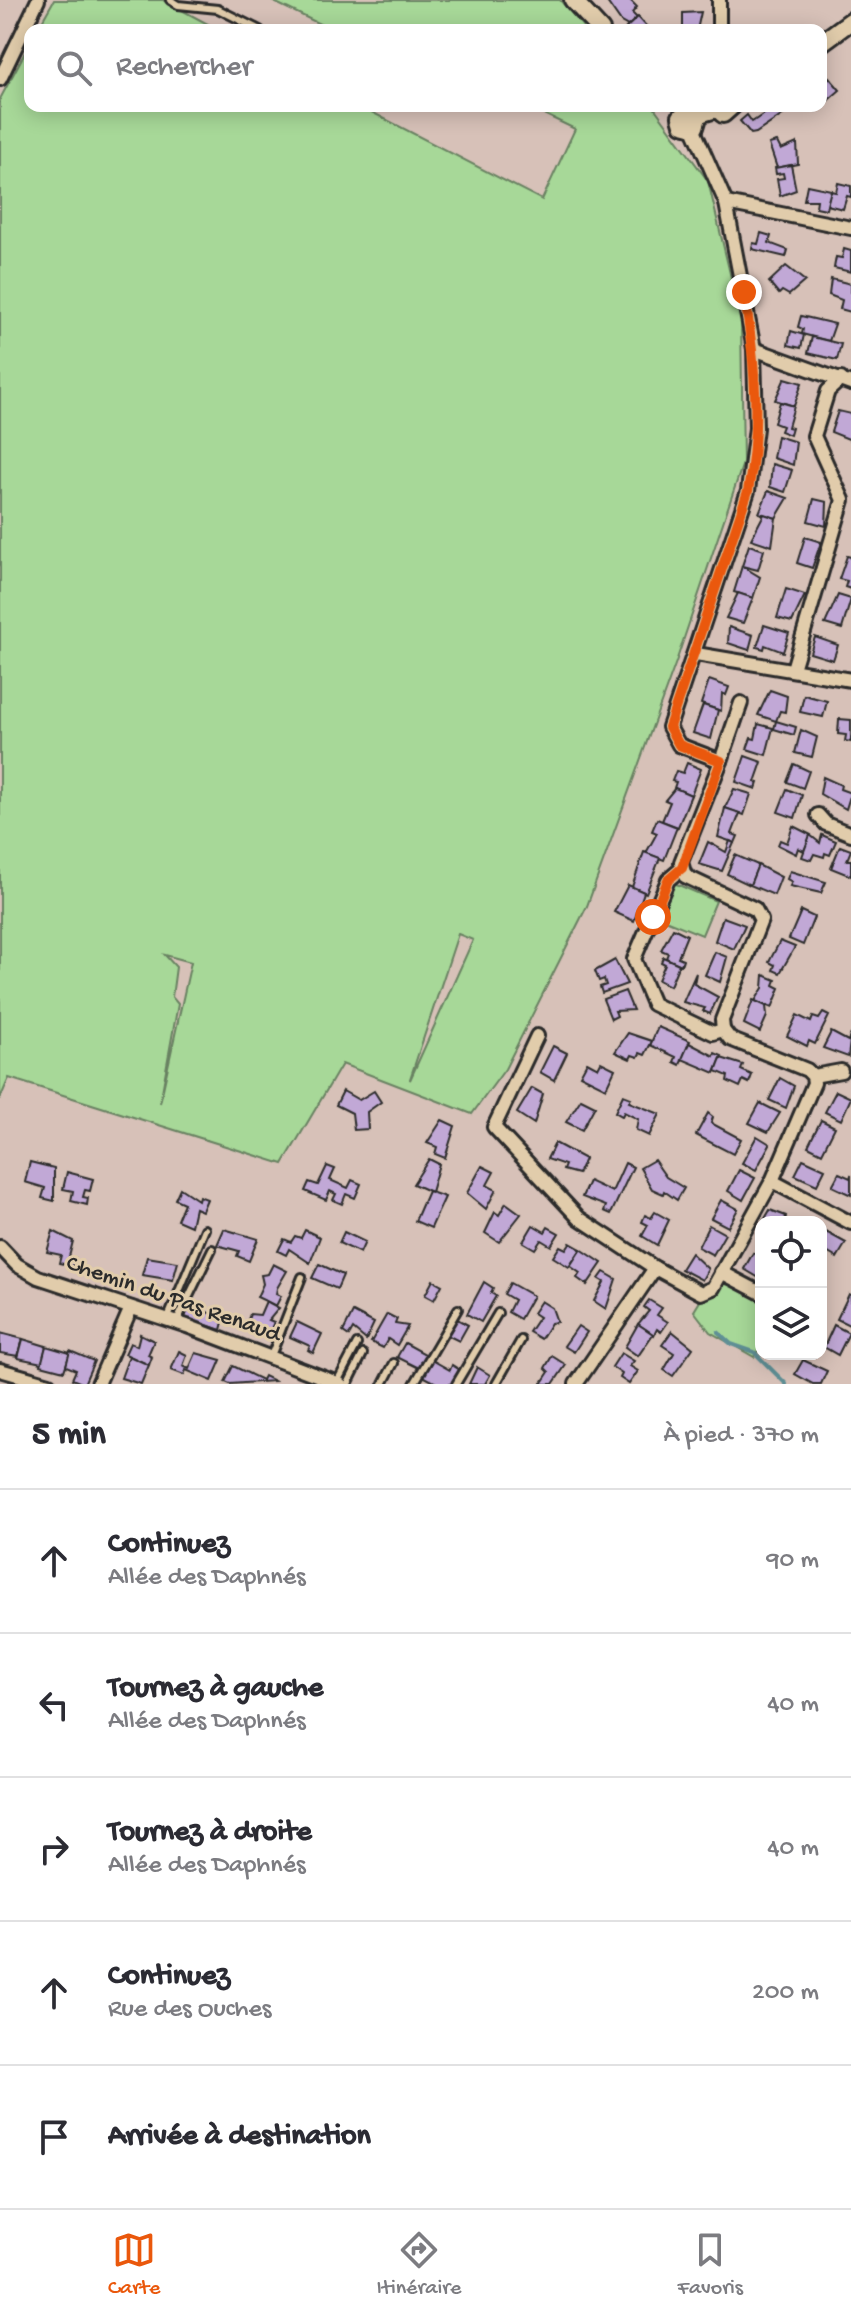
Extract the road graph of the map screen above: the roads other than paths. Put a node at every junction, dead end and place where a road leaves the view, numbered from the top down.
1 (38, 0) edge
2 (170, 0) edge
3 (719, 0) edge
4 (577, 1) edge
5 (851, 21) edge
6 (26, 24) edge
7 (248, 24) edge
8 (596, 24) edge
9 (719, 24) edge
10 (24, 29) edge
11 (827, 39) edge
12 (0, 79) edge
13 (687, 115) edge
14 (726, 203) junction
15 (851, 228) edge
16 (754, 349) junction
17 (846, 382) edge
18 (696, 654) junction
19 (793, 669) junction
20 (851, 680) edge
21 (741, 703) dead end
22 (721, 761) junction
23 (818, 815) dead end
24 (851, 834) edge
25 (682, 868) junction
26 (723, 1030) junction
27 (537, 1036) dead end
28 (841, 1071) dead end
29 (813, 1076) junction
30 (772, 1181) junction
31 (851, 1223) edge
32 (205, 1229) dead end
33 (0, 1247) edge
34 (212, 1249) dead end
35 (655, 1268) junction
36 (721, 1272) junction
37 (302, 1277) dead end
38 (755, 1290) edge
39 (131, 1308) junction
40 (458, 1309) dead end
41 (498, 1313) dead end
42 (172, 1321) junction
43 (521, 1340) dead end
44 (357, 1344) dead end
45 (363, 1354) dead end
46 (271, 1356) junction
47 (394, 1363) dead end
48 (0, 1370) edge
49 (342, 1383) edge
50 (49, 1384) edge
51 (98, 1384) edge
52 (383, 1384) edge
53 (414, 1384) edge
54 (456, 1384) edge
55 (496, 1384) edge
56 (576, 1384) edge

1 - 6 street
2 - 7 lane
3 - 9 street
4 - 8 street
5 - 11 street
10 - 12 street
13 - 14 street
14 - 15 street
14 - 16 street
16 - 17 street
16 - 18 street
17 - 19 street
18 - 19 street
18 - 22 street
19 - 20 street
21 - 22 street
22 - 25 street
23 - 24 street
25 - 26 street
25 - 26 street
26 - 29 street
27 - 35 street
28 - 29 street
29 - 30 street
30 - 31 street
30 - 36 street
32 - 42 lane
33 - 39 street, Chemin du Pas Renaud
34 - 42 lane
35 - 36 street
35 - 56 street
36 - 38 street
37 - 46 lane
39 - 42 street, Chemin du Pas Renaud
39 - 51 street
40 - 53 lane
41 - 54 lane
42 - 46 street, Chemin du Pas Renaud
43 - 55 lane
44 - 49 lane
45 - 49 lane
46 - 49 street, Chemin du Pas Renaud
47 - 52 lane
48 - 50 street

